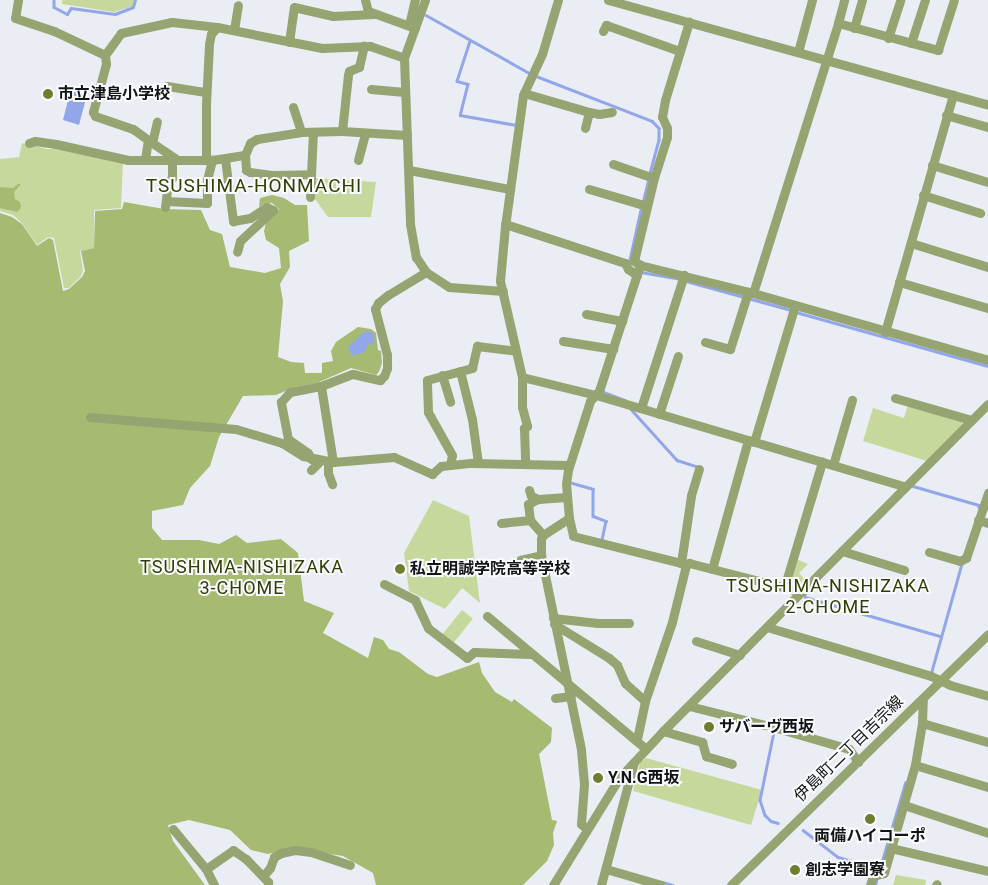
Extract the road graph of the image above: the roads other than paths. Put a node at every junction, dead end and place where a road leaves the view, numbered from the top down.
1 (18, 0) edge
2 (365, 0) edge
3 (415, 0) edge
4 (425, 0) edge
5 (558, 0) edge
6 (608, 0) edge
7 (812, 0) edge
8 (844, 0) edge
9 (862, 0) edge
10 (900, 0) edge
11 (925, 0) edge
12 (954, 0) edge
13 (238, 5) dead end
14 (374, 14) junction
15 (689, 22) junction
16 (838, 23) junction
17 (412, 26) junction
18 (217, 27) junction
19 (854, 28) junction
20 (234, 30) junction
21 (604, 31) dead end
22 (888, 38) junction
23 (289, 42) junction
24 (911, 43) junction
25 (364, 46) junction
26 (680, 51) junction
27 (798, 52) junction
28 (105, 55) junction
29 (404, 58) junction
30 (826, 60) junction
31 (167, 86) dead end
32 (371, 89) dead end
33 (206, 92) junction
34 (405, 92) junction
35 (524, 93) junction
36 (953, 95) junction
37 (988, 105) edge
38 (294, 107) dead end
39 (589, 112) junction
40 (612, 112) dead end
41 (946, 116) junction
42 (157, 122) dead end
43 (988, 127) edge
44 (585, 128) dead end
45 (342, 131) junction
46 (300, 132) junction
47 (313, 132) junction
48 (365, 134) junction
49 (407, 135) junction
50 (150, 142) junction
51 (29, 143) dead end
52 (245, 155) junction
53 (209, 159) junction
54 (145, 160) junction
55 (174, 160) junction
56 (225, 160) junction
57 (358, 160) dead end
58 (612, 164) dead end
59 (932, 165) junction
60 (409, 170) junction
61 (311, 174) junction
62 (654, 178) junction
63 (988, 182) edge
64 (510, 189) junction
65 (589, 189) dead end
66 (923, 195) junction
67 (310, 197) dead end
68 (647, 206) junction
69 (980, 213) dead end
70 (505, 224) junction
71 (911, 243) junction
72 (237, 252) dead end
73 (640, 265) junction
74 (988, 267) edge
75 (426, 272) junction
76 (637, 275) junction
77 (684, 275) junction
78 (899, 282) junction
79 (503, 291) junction
80 (748, 295) junction
81 (988, 308) edge
82 (794, 309) junction
83 (586, 314) dead end
84 (622, 321) junction
85 (885, 332) junction
86 (563, 340) dead end
87 (705, 342) dead end
88 (613, 349) junction
89 (515, 351) junction
90 (678, 356) dead end
91 (988, 360) edge
92 (460, 371) junction
93 (442, 375) junction
94 (522, 377) junction
95 (321, 386) junction
96 (596, 395) junction
97 (895, 398) dead end
98 (852, 400) dead end
99 (450, 402) dead end
100 (988, 404) edge
101 (641, 408) junction
102 (659, 414) junction
103 (90, 417) dead end
104 (971, 420) junction
105 (751, 441) junction
106 (323, 461) junction
107 (822, 462) junction
108 (478, 463) junction
109 (525, 463) junction
110 (450, 465) junction
111 (570, 465) junction
112 (832, 465) junction
113 (700, 469) dead end
114 (311, 470) dead end
115 (332, 484) dead end
116 (906, 487) junction
117 (529, 490) dead end
118 (988, 493) edge
119 (567, 497) junction
120 (538, 498) junction
121 (569, 518) junction
122 (530, 520) junction
123 (978, 520) junction
124 (500, 523) dead end
125 (988, 523) edge
126 (543, 535) junction
127 (842, 551) junction
128 (929, 552) dead end
129 (541, 555) junction
130 (520, 560) dead end
131 (683, 564) junction
132 (712, 569) junction
133 (904, 570) dead end
134 (384, 584) dead end
135 (784, 588) junction
136 (802, 592) junction
137 (487, 616) dead end
138 (554, 621) junction
139 (629, 623) dead end
140 (768, 627) junction
141 (988, 634) edge
142 (696, 641) dead end
143 (532, 654) junction
144 (740, 655) junction
145 (940, 680) junction
146 (568, 684) junction
147 (571, 696) junction
148 (988, 696) edge
149 (556, 698) dead end
150 (923, 698) junction
151 (644, 700) junction
152 (689, 706) junction
153 (922, 723) junction
154 (663, 731) junction
155 (637, 739) junction
156 (988, 742) edge
157 (646, 749) junction
158 (634, 761) junction
159 (858, 762) junction
160 (732, 764) dead end
161 (915, 766) junction
162 (988, 787) edge
163 (904, 805) junction
164 (173, 829) dead end
165 (587, 829) junction
166 (988, 833) edge
167 (891, 848) junction
168 (350, 865) dead end
169 (206, 869) junction
170 (606, 869) junction
171 (988, 871) edge
172 (263, 876) junction
173 (214, 885) edge
174 (268, 885) edge
175 (553, 885) edge
176 (601, 885) edge
177 (661, 885) edge
178 (731, 885) edge
179 (870, 885) edge

1 - 28 street
2 - 14 street
3 - 17 street
4 - 17 street
5 - 35 street
6 - 15 street
7 - 27 street
8 - 16 street
9 - 19 street
10 - 22 street
11 - 24 street
12 - 24 street
13 - 20 street
14 - 17 street
14 - 23 street
15 - 26 street
15 - 27 street
16 - 19 street
16 - 30 street
17 - 29 street
18 - 20 street
18 - 28 street
18 - 33 street
19 - 22 street
20 - 23 street
21 - 26 street
22 - 24 street
23 - 25 street
25 - 29 street
25 - 45 street
26 - 62 street
27 - 30 street
28 - 50 street
29 - 34 street
30 - 36 street
30 - 80 street
31 - 33 street
32 - 34 street
33 - 53 street
34 - 49 street
35 - 39 street
35 - 64 street
36 - 37 street
36 - 41 street
38 - 46 street
39 - 40 street
39 - 44 street
41 - 43 street
41 - 59 street
42 - 50 street
45 - 47 street
45 - 48 street
46 - 47 street
46 - 52 street
47 - 61 street
48 - 49 street
48 - 57 street
49 - 60 street
50 - 54 street
50 - 55 street
51 - 54 street
52 - 56 street
52 - 61 street
53 - 55 street
53 - 55 street
53 - 56 street
54 - 55 street
56 - 72 street
58 - 62 street
59 - 63 street
59 - 66 street
60 - 64 street
60 - 75 street
61 - 67 street
62 - 68 street
64 - 70 street
65 - 68 street
66 - 69 street
66 - 71 street
68 - 73 street
70 - 76 street
70 - 79 street
71 - 74 street
71 - 78 street
73 - 76 street
73 - 77 street
75 - 79 street
75 - 95 street
76 - 84 street
77 - 80 street
77 - 101 street
78 - 81 street
78 - 85 street
79 - 89 street
80 - 82 street
80 - 87 street
82 - 85 street
82 - 105 street
83 - 84 street
84 - 88 street
85 - 91 street
86 - 88 street
88 - 96 street
89 - 92 street
89 - 94 street
90 - 102 street
92 - 93 street
92 - 108 street
93 - 99 street
93 - 110 street
94 - 96 street
94 - 109 street
95 - 106 street
95 - 106 street
96 - 101 street
96 - 111 street
97 - 104 street
98 - 112 street
100 - 104 street
101 - 102 street
102 - 105 street
103 - 106 street
104 - 116 street
105 - 107 street
105 - 132 street
106 - 110 street
106 - 114 street
106 - 115 street
107 - 112 street
107 - 135 street
108 - 109 street
108 - 110 street
109 - 111 street
111 - 119 street
112 - 116 street
113 - 131 street
116 - 127 street
117 - 120 street
118 - 123 street
119 - 120 street
119 - 121 street
120 - 122 street
121 - 126 street
121 - 131 street
122 - 124 street
122 - 126 street
123 - 125 street
123 - 128 street
126 - 129 street
127 - 133 street
127 - 136 street
129 - 130 street
129 - 138 street
131 - 132 street
131 - 151 street
132 - 135 street
134 - 143 street
135 - 136 street
136 - 140 street
137 - 143 street
138 - 139 street
138 - 146 street
138 - 151 street
140 - 144 street
140 - 145 street
141 - 145 street, 伊島町二丁目吉宗線
142 - 144 street
143 - 146 street
144 - 152 street
145 - 148 street
145 - 150 street, 伊島町二丁目吉宗線
146 - 147 street
146 - 155 street
147 - 149 street
147 - 165 street
150 - 153 street
150 - 159 street, 伊島町二丁目吉宗線
151 - 155 street
152 - 154 street
152 - 159 street
153 - 156 street
153 - 161 street
154 - 157 street
154 - 160 street
155 - 157 street
157 - 158 street
158 - 165 street
158 - 170 street
159 - 178 street, 伊島町二丁目吉宗線
161 - 162 street
161 - 163 street
163 - 166 street
163 - 167 street
164 - 169 street
165 - 175 street
167 - 171 street
167 - 179 street
168 - 172 street
169 - 172 street
169 - 173 street
170 - 176 street
170 - 177 street
172 - 174 street

